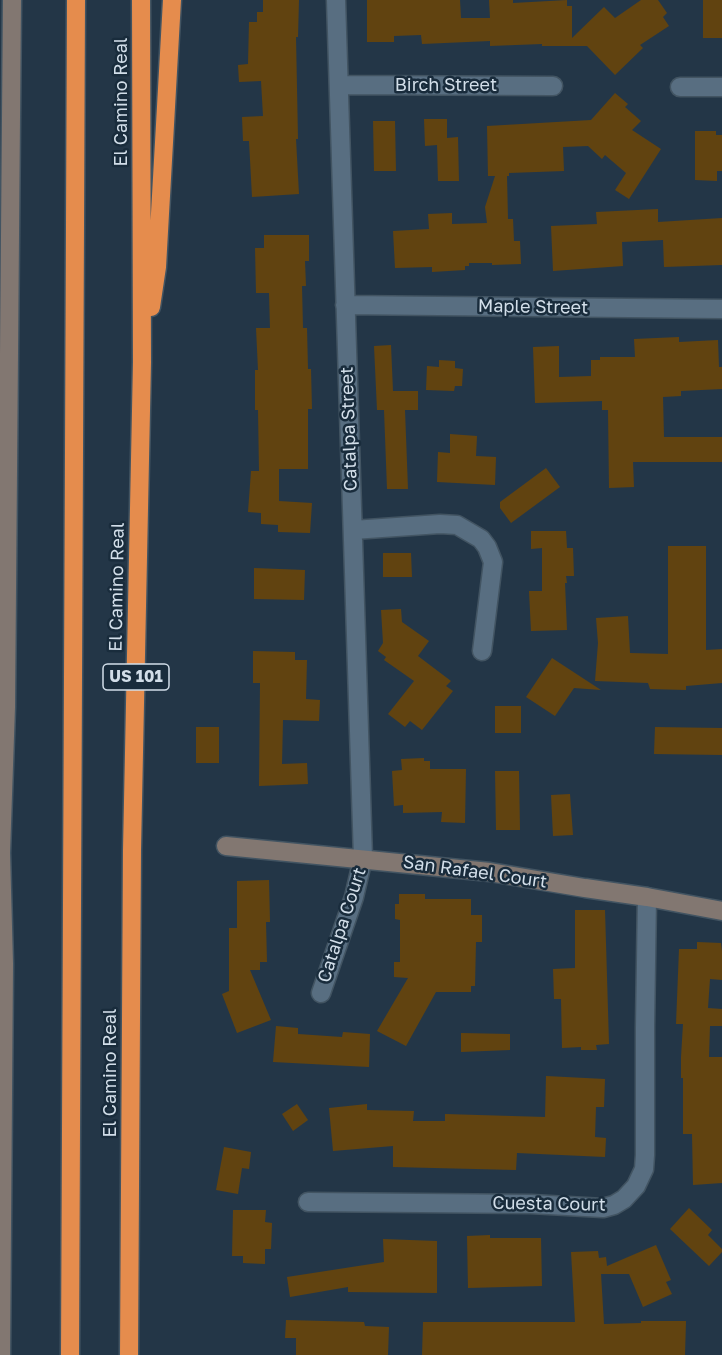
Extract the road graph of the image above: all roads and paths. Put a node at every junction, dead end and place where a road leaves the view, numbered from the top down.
1 (12, 0) edge
2 (76, 0) edge
3 (141, 0) edge
4 (172, 0) edge
5 (336, 0) edge
6 (339, 85) junction
7 (553, 86) dead end
8 (680, 87) dead end
9 (722, 87) edge
10 (345, 305) junction
11 (722, 309) edge
12 (142, 362) junction
13 (353, 530) junction
14 (482, 651) dead end
15 (226, 846) dead end
16 (1, 853) edge
17 (363, 858) junction
18 (647, 897) junction
19 (722, 911) edge
20 (321, 993) dead end
21 (308, 1202) dead end
22 (1, 1355) edge
23 (70, 1355) edge
24 (129, 1355) edge

1 - 16 street
2 - 23 highway
3 - 12 highway, El Camino Real / US 101
4 - 12 highway
5 - 6 street, Catalpa Street
6 - 7 street, Birch Street
6 - 10 street, Catalpa Street
8 - 9 street
10 - 11 street, Maple Street
10 - 13 street, Catalpa Street
12 - 24 highway, El Camino Real / US 101
13 - 14 street
13 - 17 street, Catalpa Street
15 - 17 street, San Rafael Court
16 - 22 street
17 - 18 street, San Rafael Court
17 - 20 street, Catalpa Court
18 - 19 street, San Rafael Court
18 - 21 street, Cuesta Court

